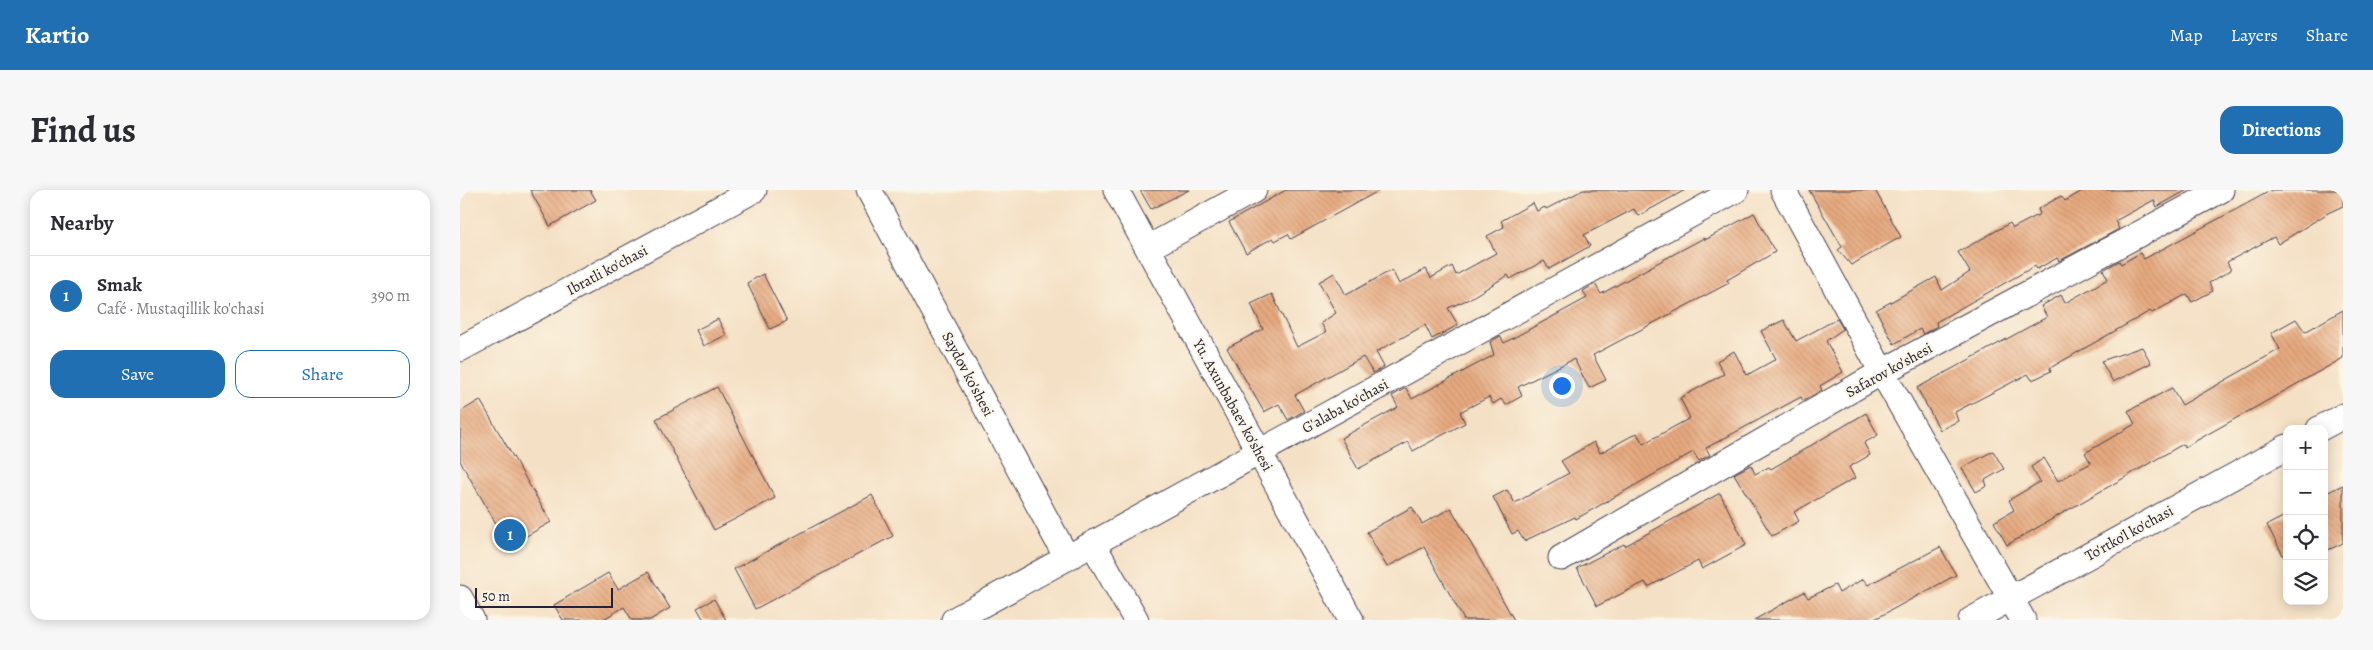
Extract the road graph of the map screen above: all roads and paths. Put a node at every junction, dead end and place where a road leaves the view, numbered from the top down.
1 (754, 190) edge
2 (869, 190) edge
3 (1116, 190) edge
4 (1254, 190) edge
5 (1736, 190) edge
6 (1783, 190) edge
7 (2221, 190) edge
8 (1148, 248) junction
9 (460, 349) edge
10 (1882, 372) junction
11 (2343, 416) edge
12 (2326, 425) edge
13 (2283, 448) edge
14 (1260, 453) junction
15 (1093, 544) junction
16 (1067, 558) junction
17 (1561, 558) dead end
18 (460, 598) edge
19 (2011, 598) junction
20 (472, 620) edge
21 (954, 620) edge
22 (1136, 620) edge
23 (1351, 620) edge
24 (1972, 620) edge
25 (2023, 620) edge

1 - 9 street, Ibratli ko'chasi
2 - 16 street, Saydov ko'shesi
3 - 8 street, Yu. Axunbabaev ko'shesi
4 - 8 street
5 - 14 street, G'alaba ko'chasi
6 - 10 street
7 - 10 street, Safarov ko'shesi
8 - 14 street, Yu. Axunbabaev ko'shesi
10 - 17 street, Safarov ko'shesi
10 - 19 street
11 - 12 street
13 - 19 street, To'rtko'l ko'chasi
14 - 15 street, G'alaba ko'chasi
14 - 23 street, Yu. Axunbabaev ko'shesi
15 - 16 street, G'alaba ko'chasi
15 - 22 street
16 - 21 street, G'alaba ko'chasi
18 - 20 street
19 - 24 street, To'rtko'l ko'chasi
19 - 25 street

